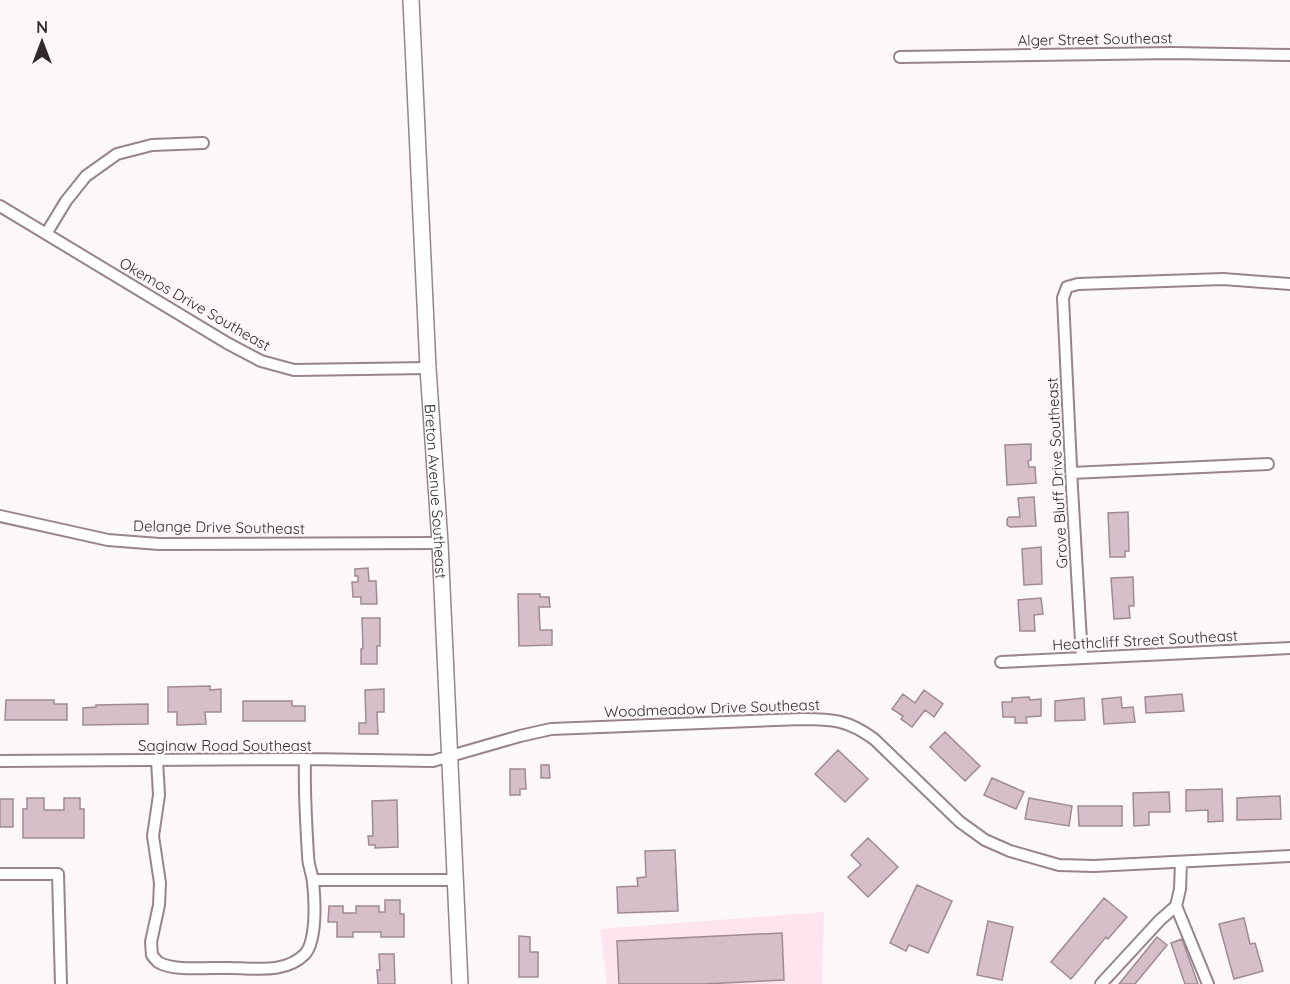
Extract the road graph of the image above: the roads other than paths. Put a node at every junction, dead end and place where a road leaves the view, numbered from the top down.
1 (411, 0) edge
2 (1290, 55) edge
3 (900, 57) dead end
4 (203, 143) dead end
5 (0, 206) edge
6 (46, 234) junction
7 (1290, 284) edge
8 (428, 368) junction
9 (1268, 464) dead end
10 (1071, 473) junction
11 (0, 516) edge
12 (440, 543) junction
13 (1290, 648) edge
14 (1082, 658) junction
15 (1001, 662) dead end
16 (450, 757) junction
17 (305, 759) junction
18 (0, 760) edge
19 (157, 760) junction
20 (1290, 856) edge
21 (1181, 862) junction
22 (0, 874) edge
23 (313, 880) junction
24 (455, 880) junction
25 (1176, 906) junction
26 (61, 984) edge
27 (460, 984) edge
28 (1101, 984) edge
29 (1208, 984) edge

1 - 8 main road, Breton Avenue Southeast
2 - 3 street, Alger Street Southeast
4 - 6 street
5 - 6 street, Okemos Drive Southeast
6 - 8 street, Okemos Drive Southeast
7 - 10 street, Grove Bluff Drive Southeast
8 - 12 main road, Breton Avenue Southeast
9 - 10 street
10 - 14 street, Grove Bluff Drive Southeast
11 - 12 street, Delange Drive Southeast
12 - 16 main road, Breton Avenue Southeast
13 - 14 street, Heathcliff Street Southeast
14 - 15 street, Heathcliff Street Southeast
16 - 17 street, Saginaw Road Southeast
16 - 21 street, Woodmeadow Drive Southeast
16 - 24 main road, Breton Avenue Southeast
17 - 19 street, Saginaw Road Southeast
17 - 23 street
18 - 19 street, Saginaw Road Southeast
19 - 23 street
20 - 21 street, Woodmeadow Drive Southeast
21 - 25 street
22 - 26 street
23 - 24 street
24 - 27 main road, Breton Avenue Southeast
25 - 28 street
25 - 29 street

